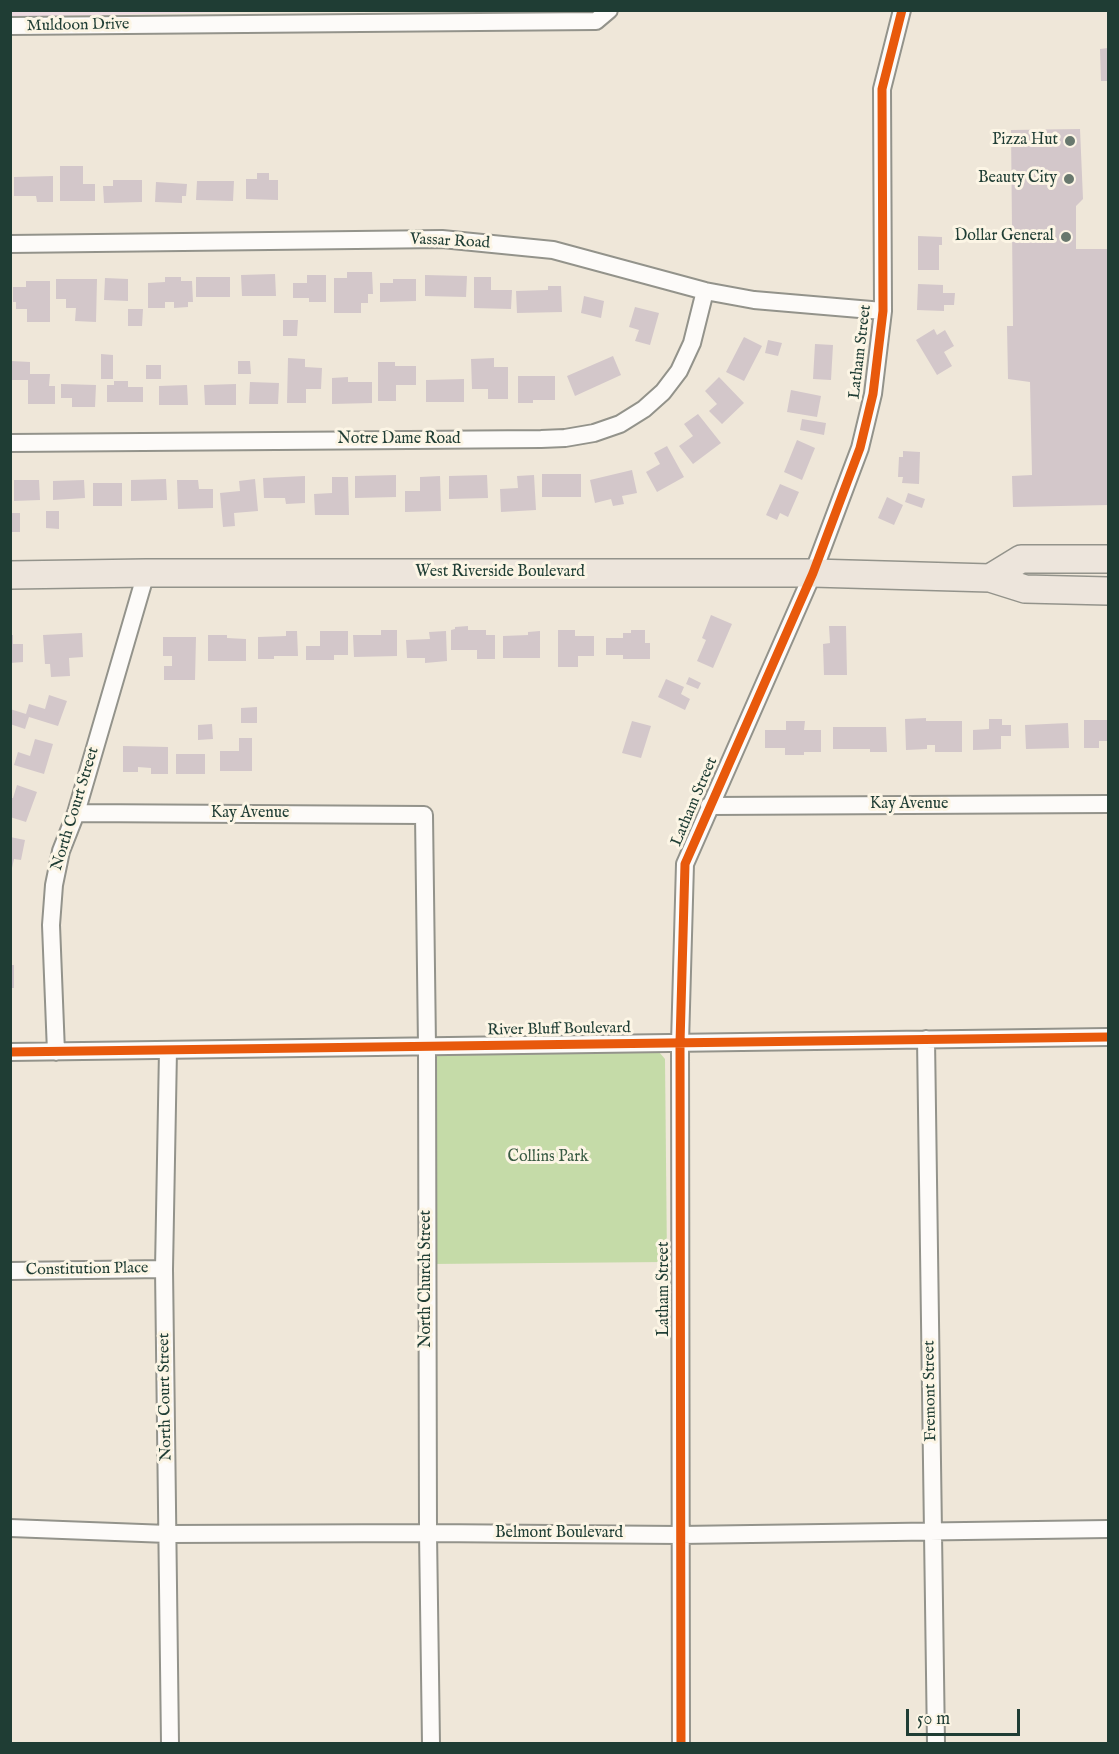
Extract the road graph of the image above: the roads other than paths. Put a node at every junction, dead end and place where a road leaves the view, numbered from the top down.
1 (609, 10) edge
2 (902, 10) edge
3 (10, 26) edge
4 (10, 244) edge
5 (705, 291) junction
6 (883, 311) junction
7 (10, 443) edge
8 (1108, 559) edge
9 (146, 573) junction
10 (813, 573) junction
11 (10, 575) edge
12 (990, 578) junction
13 (1108, 591) edge
14 (1108, 804) edge
15 (709, 806) junction
16 (76, 813) junction
17 (424, 815) joint
18 (1108, 1037) edge
19 (926, 1039) junction
20 (680, 1043) junction
21 (427, 1046) junction
22 (168, 1050) junction
23 (10, 1052) edge
24 (56, 1052) junction
25 (164, 1269) junction
26 (10, 1271) edge
27 (10, 1528) edge
28 (1108, 1529) edge
29 (933, 1531) junction
30 (428, 1533) junction
31 (168, 1534) junction
32 (680, 1535) junction
33 (170, 1743) edge
34 (431, 1743) edge
35 (681, 1743) edge
36 (936, 1743) edge

1 - 3 street, Muldoon Drive
2 - 6 street, Latham Street
4 - 5 street, Vassar Road
5 - 6 street, Vassar Road
5 - 7 street, Notre Dame Road
6 - 10 street, Latham Street
8 - 12 main road
9 - 10 main road, West Riverside Boulevard
9 - 11 main road, West Riverside Boulevard
9 - 16 street, North Court Street
10 - 12 main road, West Riverside Boulevard
10 - 15 street, Latham Street
12 - 13 main road, West Riverside Boulevard
14 - 15 street, Kay Avenue
15 - 20 street, Latham Street
16 - 17 street, Kay Avenue
16 - 24 street, North Court Street
17 - 21 street, North Church Street
18 - 19 street, River Bluff Boulevard
19 - 20 street, River Bluff Boulevard
19 - 29 street, Fremont Street
20 - 21 street, River Bluff Boulevard
20 - 32 street, Latham Street
21 - 22 street, River Bluff Boulevard
21 - 30 street, North Church Street
22 - 24 street, River Bluff Boulevard
22 - 25 street, North Court Street
23 - 24 street, River Bluff Boulevard
25 - 26 street, Constitution Place
25 - 31 street, North Court Street
27 - 31 street, Belmont Boulevard
28 - 29 street, Belmont Boulevard
29 - 32 street, Belmont Boulevard
29 - 36 street, Fremont Street
30 - 31 street, Belmont Boulevard
30 - 32 street, Belmont Boulevard
30 - 34 street, North Church Street
31 - 33 street, North Court Street
32 - 35 street, Latham Street

